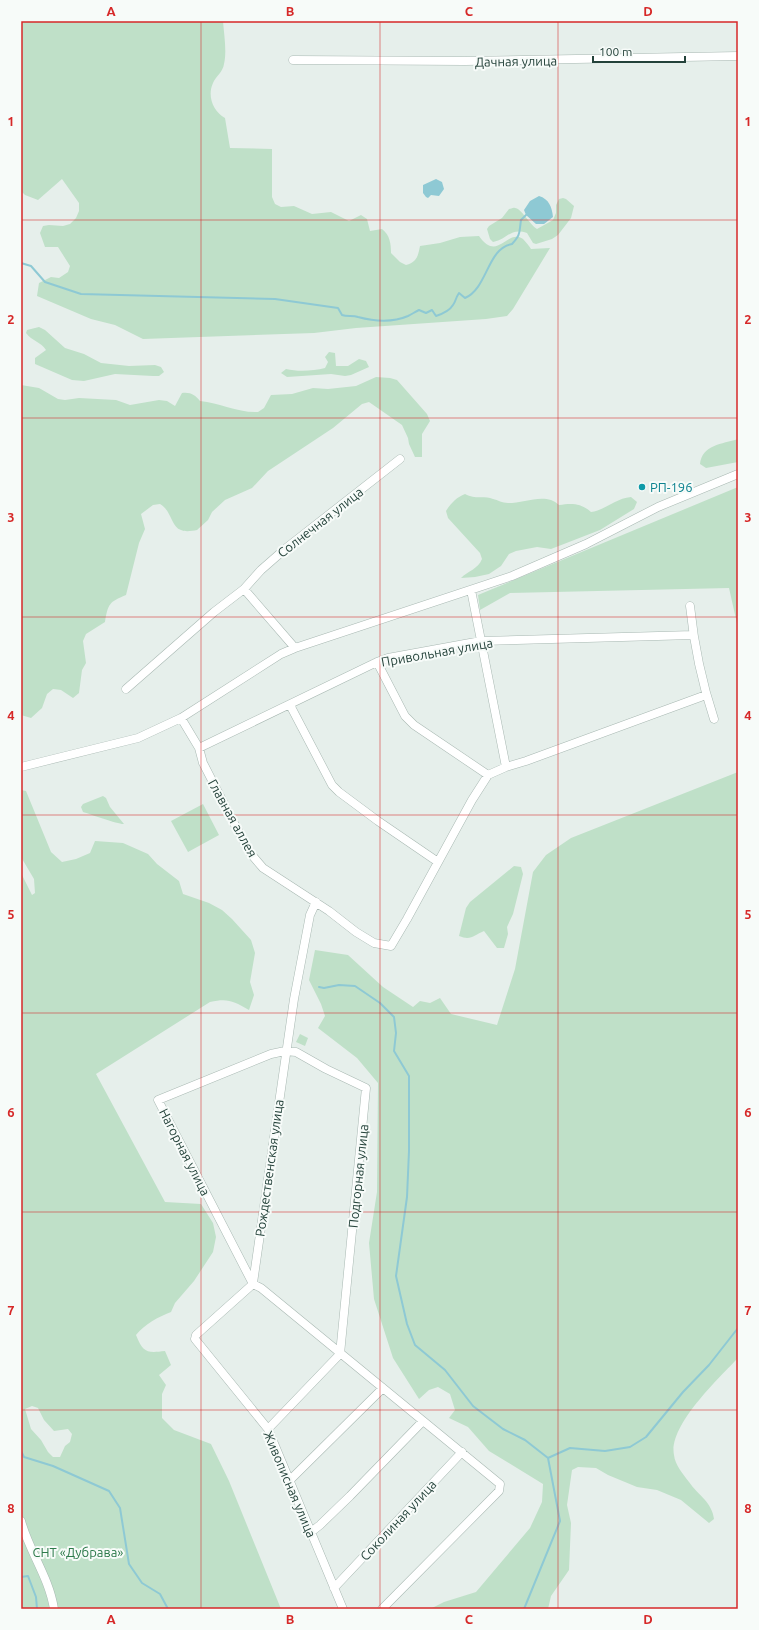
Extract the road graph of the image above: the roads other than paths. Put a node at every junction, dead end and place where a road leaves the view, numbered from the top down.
1 (738, 56) edge
2 (293, 60) dead end
3 (400, 459) dead end
4 (738, 474) edge
5 (244, 589) junction
6 (471, 590) junction
7 (690, 606) dead end
8 (693, 635) junction
9 (481, 642) junction
10 (295, 648) junction
11 (377, 662) junction
12 (126, 689) dead end
13 (706, 695) junction
14 (290, 705) junction
15 (181, 718) junction
16 (714, 720) dead end
17 (199, 748) junction
18 (21, 767) edge
19 (506, 767) junction
20 (488, 775) junction
21 (438, 862) junction
22 (316, 902) junction
23 (285, 1051) junction
24 (253, 1284) junction
25 (340, 1354) junction
26 (382, 1388) junction
27 (423, 1420) junction
28 (268, 1429) junction
29 (462, 1452) junction
30 (290, 1480) junction
31 (21, 1521) edge
32 (311, 1532) junction
33 (334, 1588) junction
34 (54, 1609) edge
35 (343, 1609) edge
36 (382, 1609) edge

1 - 2 street, Дачная улица
3 - 5 street, Солнечная улица
4 - 6 street
5 - 10 street
5 - 12 street, Солнечная улица
6 - 9 street
6 - 10 street
7 - 8 street
8 - 9 street, Привольная улица
8 - 13 street
9 - 11 street, Привольная улица
9 - 19 street
10 - 15 street
11 - 14 street, Привольная улица
11 - 20 street
13 - 16 street
13 - 19 street
14 - 17 street, Привольная улица
14 - 21 street
15 - 17 street, Главная аллея
15 - 18 street
17 - 22 street, Главная аллея
19 - 20 street
20 - 21 street
21 - 22 street, Главная аллея
22 - 23 street, Рождественская улица
23 - 24 street, Рождественская улица
23 - 24 street, Нагорная улица
23 - 25 street, Подгорная улица
24 - 25 street
24 - 28 street, Живописная улица
25 - 26 street
25 - 28 street
26 - 27 street
26 - 30 street
27 - 29 street
27 - 32 street
28 - 30 street, Живописная улица
29 - 33 street, Соколиная улица
29 - 36 street
30 - 32 street, Живописная улица
31 - 34 street
32 - 33 street, Живописная улица
33 - 35 street, Живописная улица

